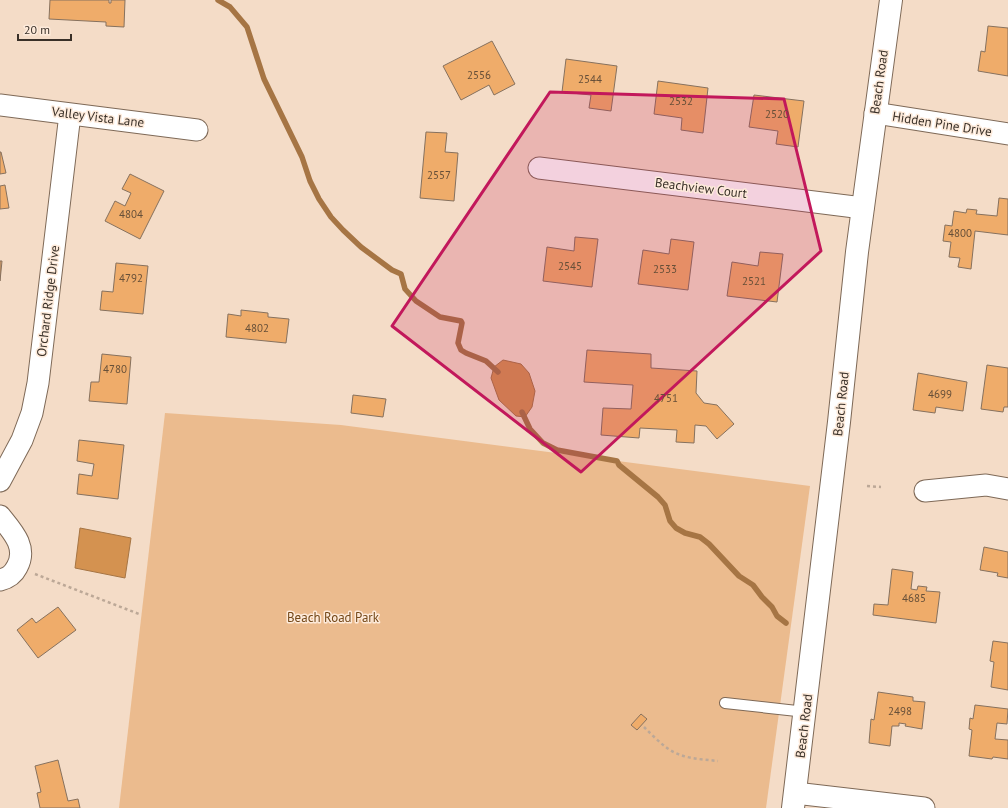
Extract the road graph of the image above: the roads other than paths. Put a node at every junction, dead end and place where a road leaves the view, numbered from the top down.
1 (891, 0) edge
2 (0, 105) edge
3 (875, 113) junction
4 (70, 114) junction
5 (197, 130) dead end
6 (1008, 134) edge
7 (538, 168) dead end
8 (863, 208) junction
9 (0, 481) edge
10 (1008, 489) edge
11 (925, 491) dead end
12 (0, 516) edge
13 (0, 580) edge
14 (725, 703) dead end
15 (806, 712) junction
16 (794, 800) edge
17 (924, 808) edge

1 - 3 street, Beach Road
2 - 4 street, Valley Vista Lane
3 - 6 street, Hidden Pine Drive
3 - 8 street, Beach Road
4 - 5 street, Valley Vista Lane
4 - 9 street, Orchard Ridge Drive
7 - 8 street, Beachview Court
8 - 15 street, Beach Road
10 - 11 street
12 - 13 street
14 - 15 lane
15 - 16 street, Beach Road
16 - 17 street

